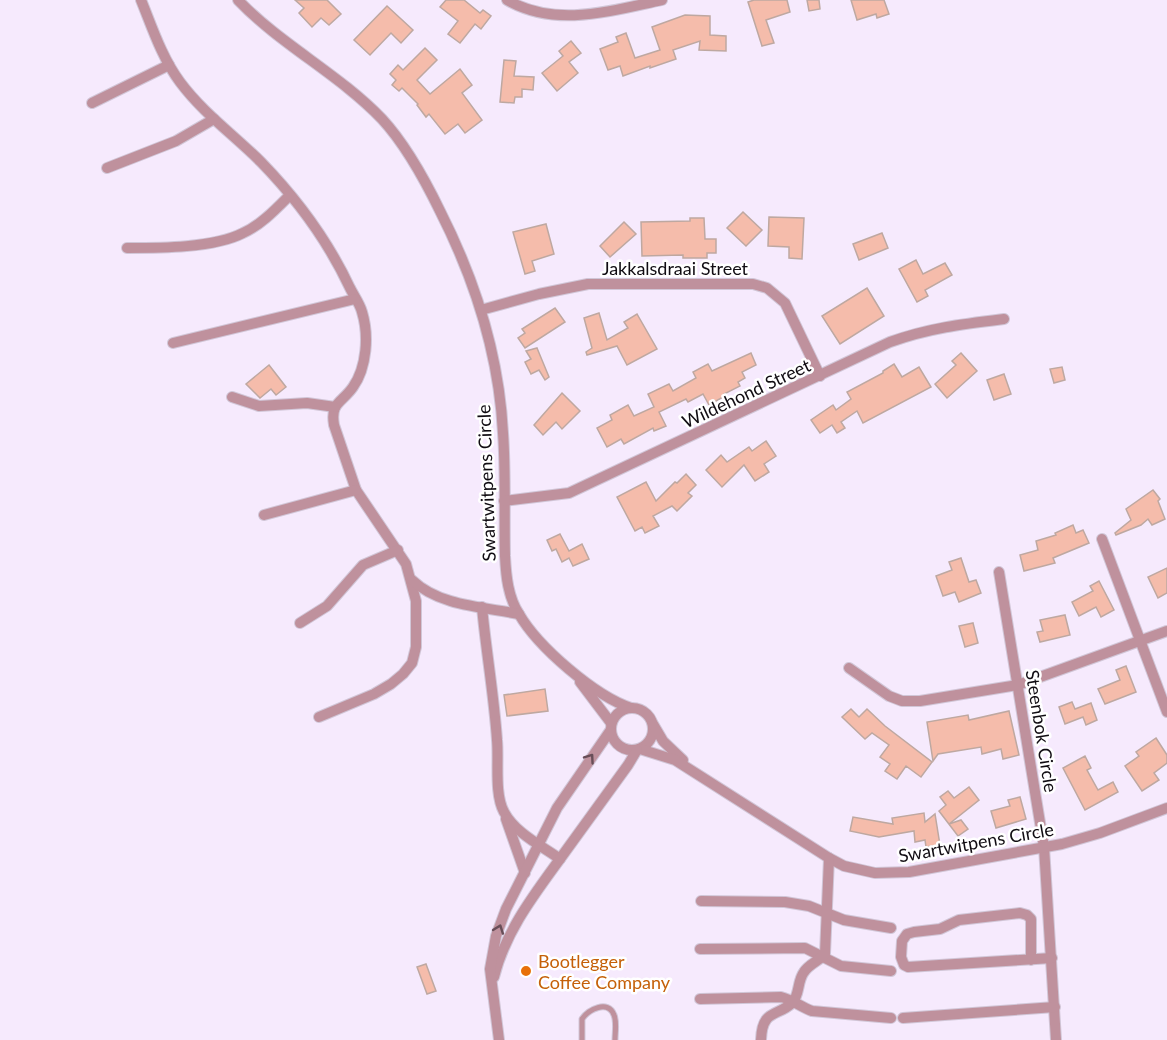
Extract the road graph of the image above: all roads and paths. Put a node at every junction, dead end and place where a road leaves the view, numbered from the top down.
1 (141, 0) edge
2 (237, 0) edge
3 (507, 0) edge
4 (593, 0) edge
5 (662, 0) edge
6 (596, 12) junction
7 (169, 65) junction
8 (92, 103) dead end
9 (214, 119) junction
10 (107, 168) dead end
11 (290, 195) junction
12 (127, 248) dead end
13 (355, 299) junction
14 (481, 310) junction
15 (1004, 319) dead end
16 (173, 344) dead end
17 (820, 376) junction
18 (232, 397) dead end
19 (335, 407) junction
20 (356, 490) junction
21 (504, 501) junction
22 (264, 515) dead end
23 (1102, 539) dead end
24 (398, 550) junction
25 (999, 572) dead end
26 (412, 580) junction
27 (482, 607) junction
28 (519, 614) junction
29 (300, 623) dead end
30 (1167, 631) edge
31 (1141, 642) junction
32 (849, 668) dead end
33 (577, 676) junction
34 (1018, 685) junction
35 (631, 708) junction
36 (1167, 712) edge
37 (319, 717) dead end
38 (652, 722) junction
39 (610, 727) junction
40 (638, 750) junction
41 (704, 777) junction
42 (1167, 807) edge
43 (503, 811) junction
44 (538, 844) junction
45 (1044, 847) junction
46 (829, 858) junction
47 (560, 859) junction
48 (525, 873) junction
49 (702, 901) dead end
50 (827, 914) junction
51 (891, 928) dead end
52 (700, 949) dead end
53 (823, 957) junction
54 (1052, 958) junction
55 (1031, 960) junction
56 (891, 971) dead end
57 (492, 986) junction
58 (700, 999) dead end
59 (794, 1000) junction
60 (1054, 1007) junction
61 (891, 1018) dead end
62 (903, 1018) dead end
63 (499, 1040) edge
64 (582, 1040) edge
65 (615, 1040) edge
66 (761, 1040) edge
67 (1056, 1040) edge

1 - 7 street
2 - 14 street, Swartwitpens Circle
3 - 6 street
4 - 6 street
5 - 6 street
7 - 8 street
7 - 9 street
9 - 10 street
9 - 11 street
11 - 12 street
11 - 13 street
13 - 16 street
13 - 19 street
14 - 17 street, Jakkalsdraai Street
14 - 21 street, Swartwitpens Circle
15 - 17 street, Wildehond Street
17 - 21 street, Wildehond Street
18 - 19 street
19 - 20 street
20 - 22 street
20 - 24 street
21 - 28 street, Swartwitpens Circle
23 - 31 street
24 - 26 street
24 - 29 street
25 - 34 street, Steenbok Circle
26 - 27 street
26 - 37 street
27 - 28 street
27 - 43 street
28 - 33 street, Swartwitpens Circle
30 - 31 street
31 - 34 street
31 - 36 street
32 - 34 street
33 - 35 street, Swartwitpens Circle
33 - 39 street, Swartwitpens Circle
34 - 45 street, Steenbok Circle
35 - 38 street
35 - 39 street
38 - 40 street
38 - 41 street, Swartwitpens Circle
39 - 40 street
44 -> 39 street
40 - 41 street, Swartwitpens Circle
40 - 47 street
41 - 46 street, Swartwitpens Circle
42 - 45 street, Swartwitpens Circle
43 - 44 street
43 - 48 street
44 - 47 street
44 - 48 street
45 - 46 street, Swartwitpens Circle
45 - 54 street, Steenbok Circle
46 - 50 street
47 - 57 street
57 -> 48 street
49 - 50 street
50 - 51 street
50 - 53 street
52 - 53 street
53 - 56 street
53 - 59 street
54 - 55 street
54 - 60 street, Steenbok Circle
55 - 55 street
57 - 63 street
58 - 59 street
59 - 61 street
59 - 66 street
60 - 62 street
60 - 67 street, Steenbok Circle
64 - 65 lane

